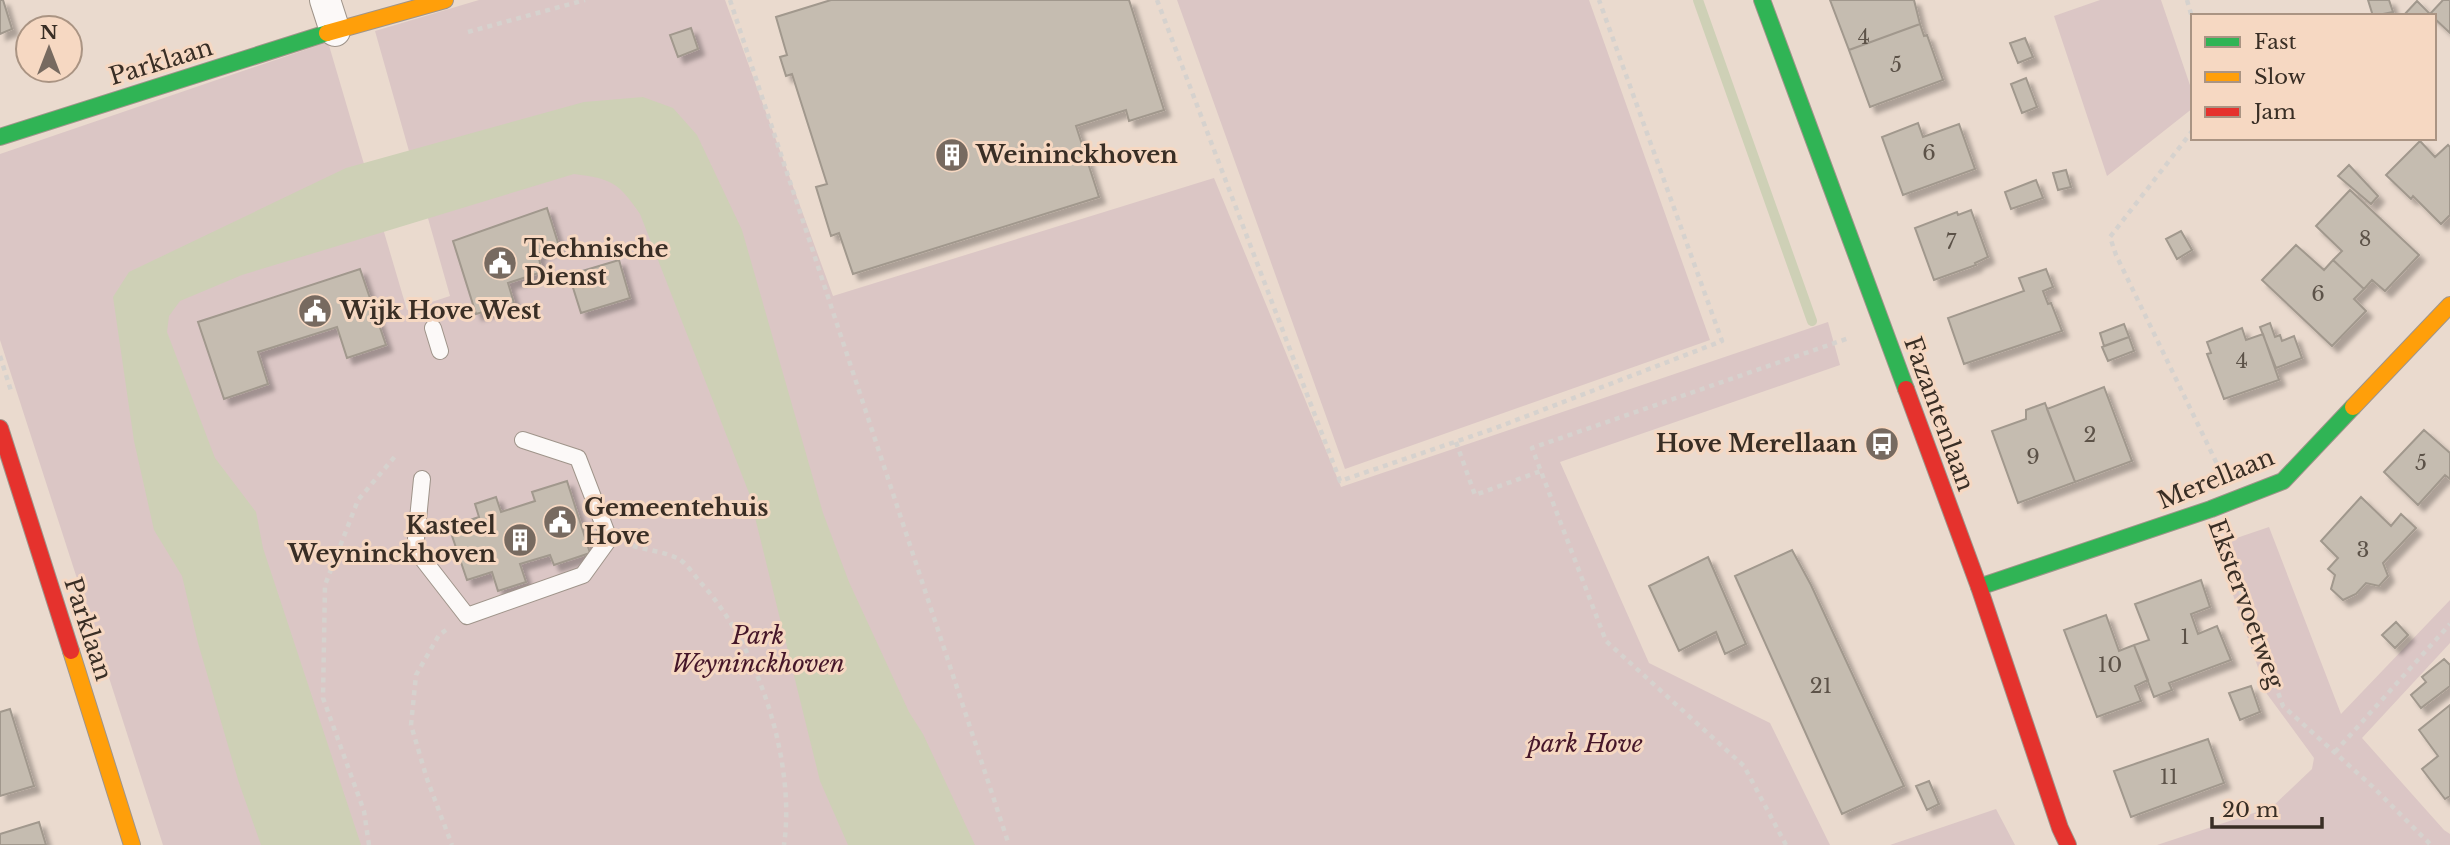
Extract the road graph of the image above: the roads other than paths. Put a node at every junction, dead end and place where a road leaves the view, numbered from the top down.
1 (325, 0) edge
2 (446, 0) edge
3 (1762, 0) edge
4 (335, 32) junction
5 (0, 136) edge
6 (2450, 305) edge
7 (433, 328) dead end
8 (440, 351) dead end
9 (0, 428) edge
10 (523, 440) dead end
11 (422, 479) dead end
12 (1979, 587) junction
13 (132, 845) edge
14 (2068, 845) edge

1 - 4 street
2 - 4 street, Parklaan
3 - 12 street, Fazantenlaan
4 - 5 street, Parklaan
6 - 12 street, Merellaan
7 - 8 lane
9 - 13 street, Parklaan
10 - 11 lane
12 - 14 street, Fazantenlaan

